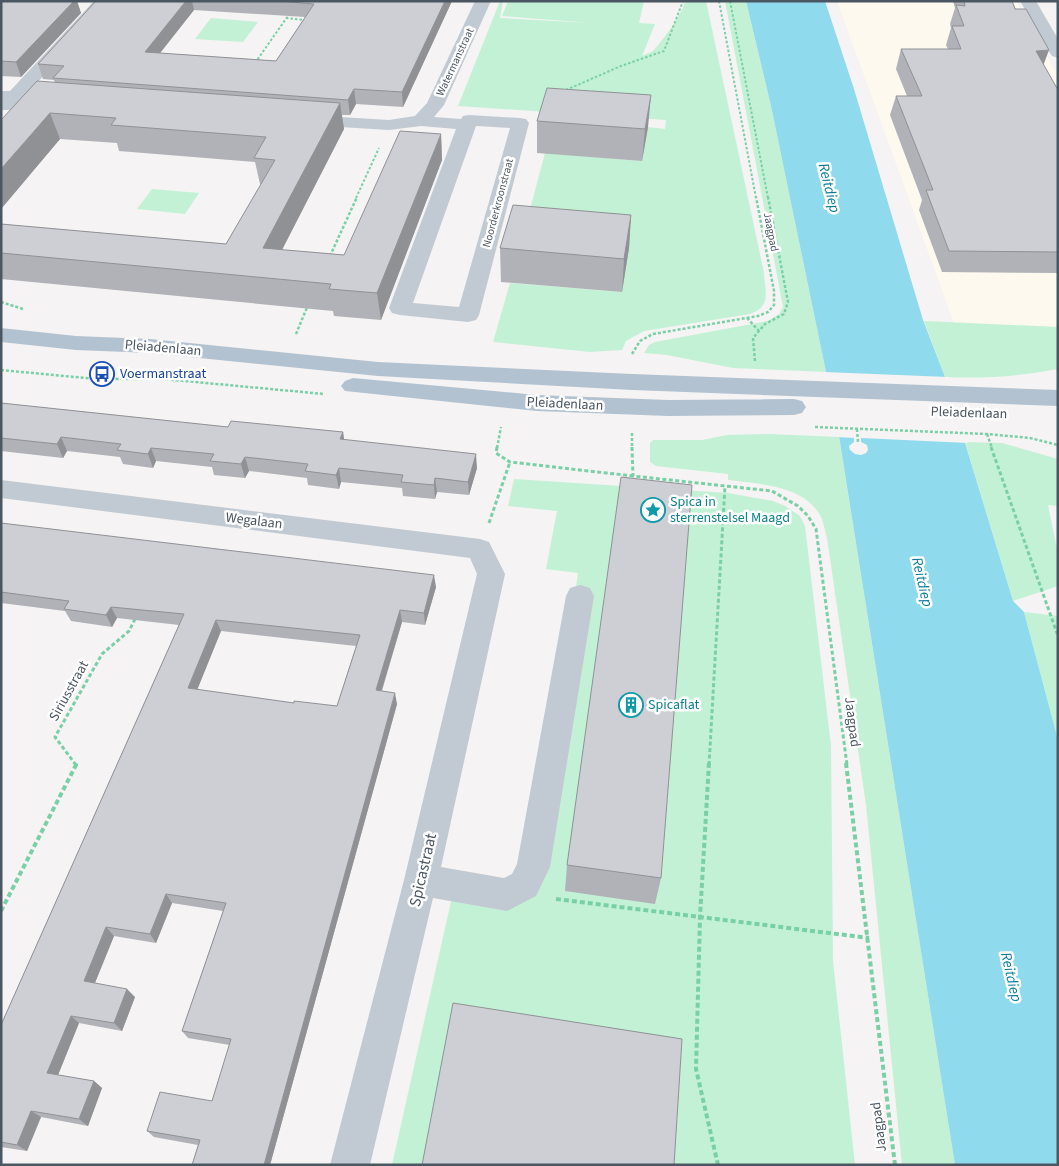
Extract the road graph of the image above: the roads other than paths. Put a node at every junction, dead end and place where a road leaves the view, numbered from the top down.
1 (483, 1) edge
2 (1028, 1) edge
3 (100, 4) edge
4 (79, 6) dead end
5 (1058, 53) edge
6 (8, 97) edge
7 (77, 102) edge
8 (1, 111) edge
9 (291, 118) edge
10 (421, 121) junction
11 (467, 125) junction
12 (1, 335) edge
13 (1058, 398) edge
14 (960, 413) junction
15 (1058, 417) edge
16 (1, 489) edge
17 (485, 562) joint
18 (580, 596) dead end
19 (421, 880) junction
20 (350, 1165) edge

1 - 10 street, Watermanstraat
2 - 5 street
3 - 4 street
3 - 6 street
6 - 7 street
6 - 8 street
9 - 10 street
10 - 11 street
11 - 11 street, Noorderkroonstraat
12 - 14 main road, Pleiadenlaan
13 - 14 main road, Pleiadenlaan
14 - 15 main road, Pleiadenlaan
16 - 17 street, Wegalaan
17 - 19 street, Spicastraat
18 - 19 street
19 - 20 street, Spicastraat

